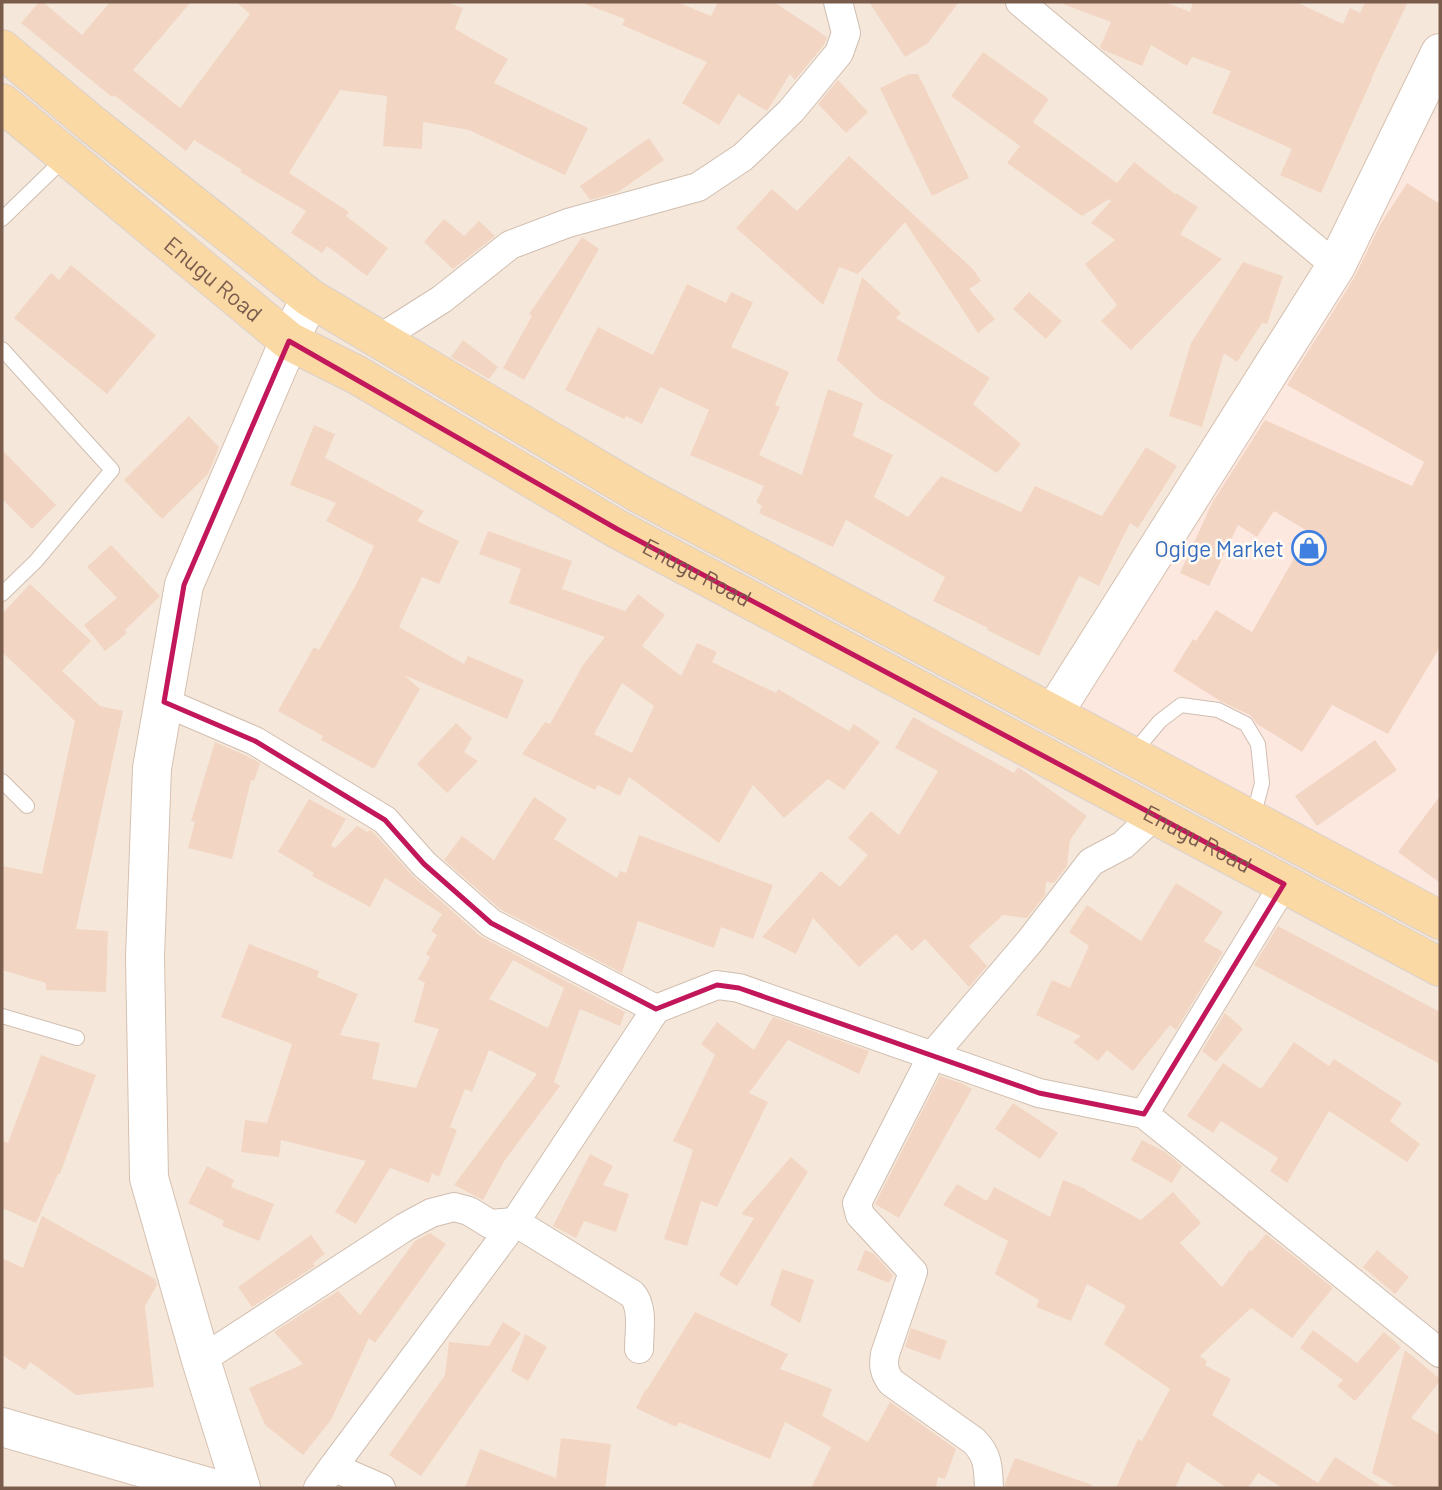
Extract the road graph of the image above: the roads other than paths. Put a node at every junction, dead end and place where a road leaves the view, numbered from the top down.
1 (838, 2) edge
2 (1020, 2) edge
3 (2, 48) edge
4 (1440, 53) edge
5 (2, 103) edge
6 (66, 157) junction
7 (2, 219) edge
8 (1336, 266) junction
9 (310, 298) junction
10 (379, 340) junction
11 (289, 341) junction
12 (2, 349) edge
13 (2, 594) edge
14 (164, 702) junction
15 (1053, 713) junction
16 (1131, 755) junction
17 (2, 781) edge
18 (27, 806) dead end
19 (1155, 815) junction
20 (1253, 819) junction
21 (1284, 884) junction
22 (1440, 920) edge
23 (1440, 967) edge
24 (656, 1009) junction
25 (2, 1017) edge
26 (77, 1038) dead end
27 (932, 1056) junction
28 (1144, 1114) junction
29 (515, 1222) junction
30 (639, 1349) dead end
31 (1440, 1353) edge
32 (201, 1360) junction
33 (2, 1427) edge
34 (326, 1477) edge
35 (212, 1488) edge
36 (241, 1488) edge
37 (381, 1488) edge
38 (989, 1488) edge

1 - 10 street
2 - 8 street
3 - 9 main road
4 - 8 street
5 - 6 main road, Enugu Road
6 - 7 lane
6 - 11 main road, Enugu Road
8 - 15 street
9 - 10 main road
9 - 11 street
10 - 15 main road
11 - 14 street
11 - 19 main road, Enugu Road
12 - 13 lane
14 - 24 street
14 - 32 street
15 - 16 main road
16 - 20 main road
16 - 20 lane
17 - 18 lane
19 - 21 main road, Enugu Road
19 - 27 street
20 - 22 main road
21 - 23 main road, Enugu Road
21 - 28 street
24 - 27 street
24 - 29 street
25 - 26 lane
27 - 28 street
27 - 38 street
28 - 31 street
29 - 30 street
29 - 32 street
29 - 34 street
32 - 36 street
33 - 35 street
34 - 37 street

